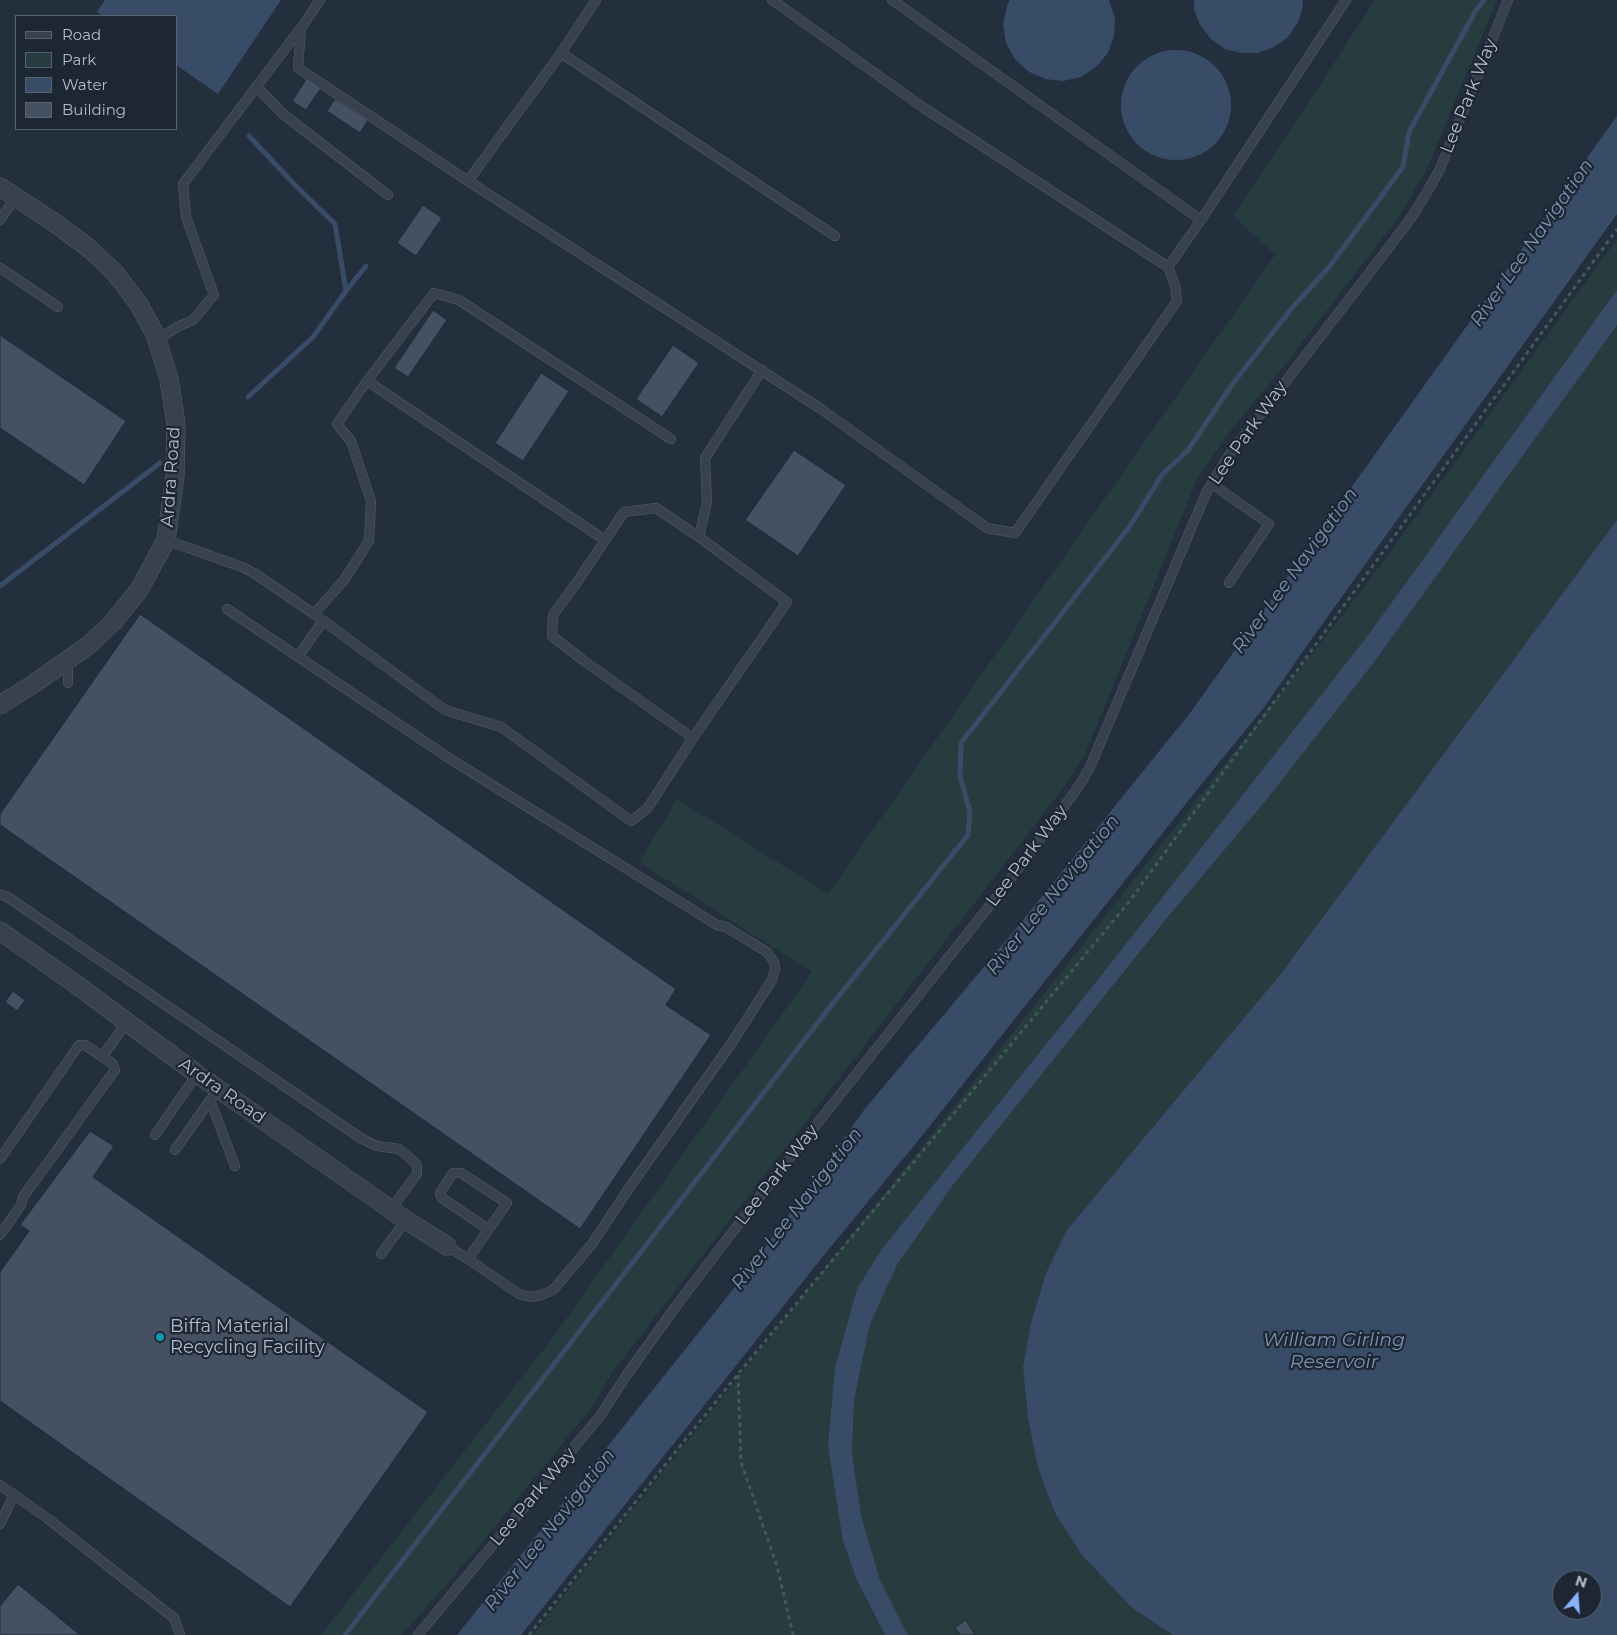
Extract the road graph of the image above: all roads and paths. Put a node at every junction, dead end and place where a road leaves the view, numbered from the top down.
1 (320, 0) edge
2 (596, 0) edge
3 (772, 0) edge
4 (892, 0) edge
5 (1346, 0) edge
6 (1508, 0) edge
7 (301, 28) junction
8 (561, 53) junction
9 (256, 86) junction
10 (468, 181) junction
11 (0, 186) edge
12 (388, 195) dead end
13 (16, 197) junction
14 (0, 220) edge
15 (1201, 220) junction
16 (1617, 229) edge
17 (835, 236) dead end
18 (1168, 267) junction
19 (0, 268) edge
20 (58, 307) dead end
21 (157, 340) junction
22 (762, 370) junction
23 (366, 381) junction
24 (671, 439) dead end
25 (1212, 484) junction
26 (699, 537) junction
27 (166, 540) junction
28 (605, 540) junction
29 (1229, 583) dead end
30 (228, 609) dead end
31 (314, 614) junction
32 (323, 621) junction
33 (299, 656) junction
34 (68, 660) junction
35 (68, 683) dead end
36 (0, 706) edge
37 (693, 738) junction
38 (4, 896) edge
39 (0, 931) edge
40 (127, 1022) junction
41 (102, 1057) junction
42 (197, 1074) junction
43 (214, 1094) junction
44 (155, 1135) dead end
45 (175, 1150) dead end
46 (0, 1159) edge
47 (235, 1166) dead end
48 (391, 1209) junction
49 (406, 1220) junction
50 (488, 1229) junction
51 (0, 1235) edge
52 (447, 1246) joint
53 (381, 1254) dead end
54 (468, 1259) junction
55 (738, 1374) junction
56 (0, 1485) edge
57 (14, 1495) junction
58 (0, 1524) edge
59 (180, 1635) edge
60 (418, 1635) edge
61 (529, 1635) edge
62 (793, 1635) edge

1 - 7 lane
2 - 8 lane
3 - 18 lane
4 - 15 lane
5 - 15 lane
6 - 25 lane, Lee Park Way
7 - 9 lane
7 - 10 lane
8 - 10 lane
8 - 17 lane
9 - 12 lane
9 - 21 lane
10 - 22 lane
11 - 13 street, Ardra Road
13 - 14 lane
13 - 21 street, Ardra Road
15 - 18 lane
16 - 55 path
18 - 22 lane
19 - 20 lane
21 - 27 street, Ardra Road
22 - 26 lane
23 - 24 lane
23 - 28 lane
23 - 31 lane
25 - 29 lane
25 - 60 lane, Lee Park Way
26 - 28 lane
26 - 37 lane
27 - 31 lane
27 - 34 street, Ardra Road
28 - 37 lane
30 - 33 lane
31 - 32 lane
32 - 33 lane
32 - 37 lane
33 - 54 lane
34 - 35 lane
34 - 36 street, Ardra Road
38 - 48 lane
39 - 40 street, Ardra Road
40 - 41 lane
40 - 42 street, Ardra Road
41 - 46 lane
41 - 51 lane
42 - 43 street, Ardra Road
42 - 44 lane
43 - 45 lane
43 - 47 lane
43 - 48 street, Ardra Road
48 - 49 street, Ardra Road
49 - 52 street, Ardra Road
49 - 53 lane
50 - 50 lane
50 - 54 lane
52 - 54 lane
55 - 61 path
55 - 62 path
56 - 57 lane
57 - 58 lane
57 - 59 lane

